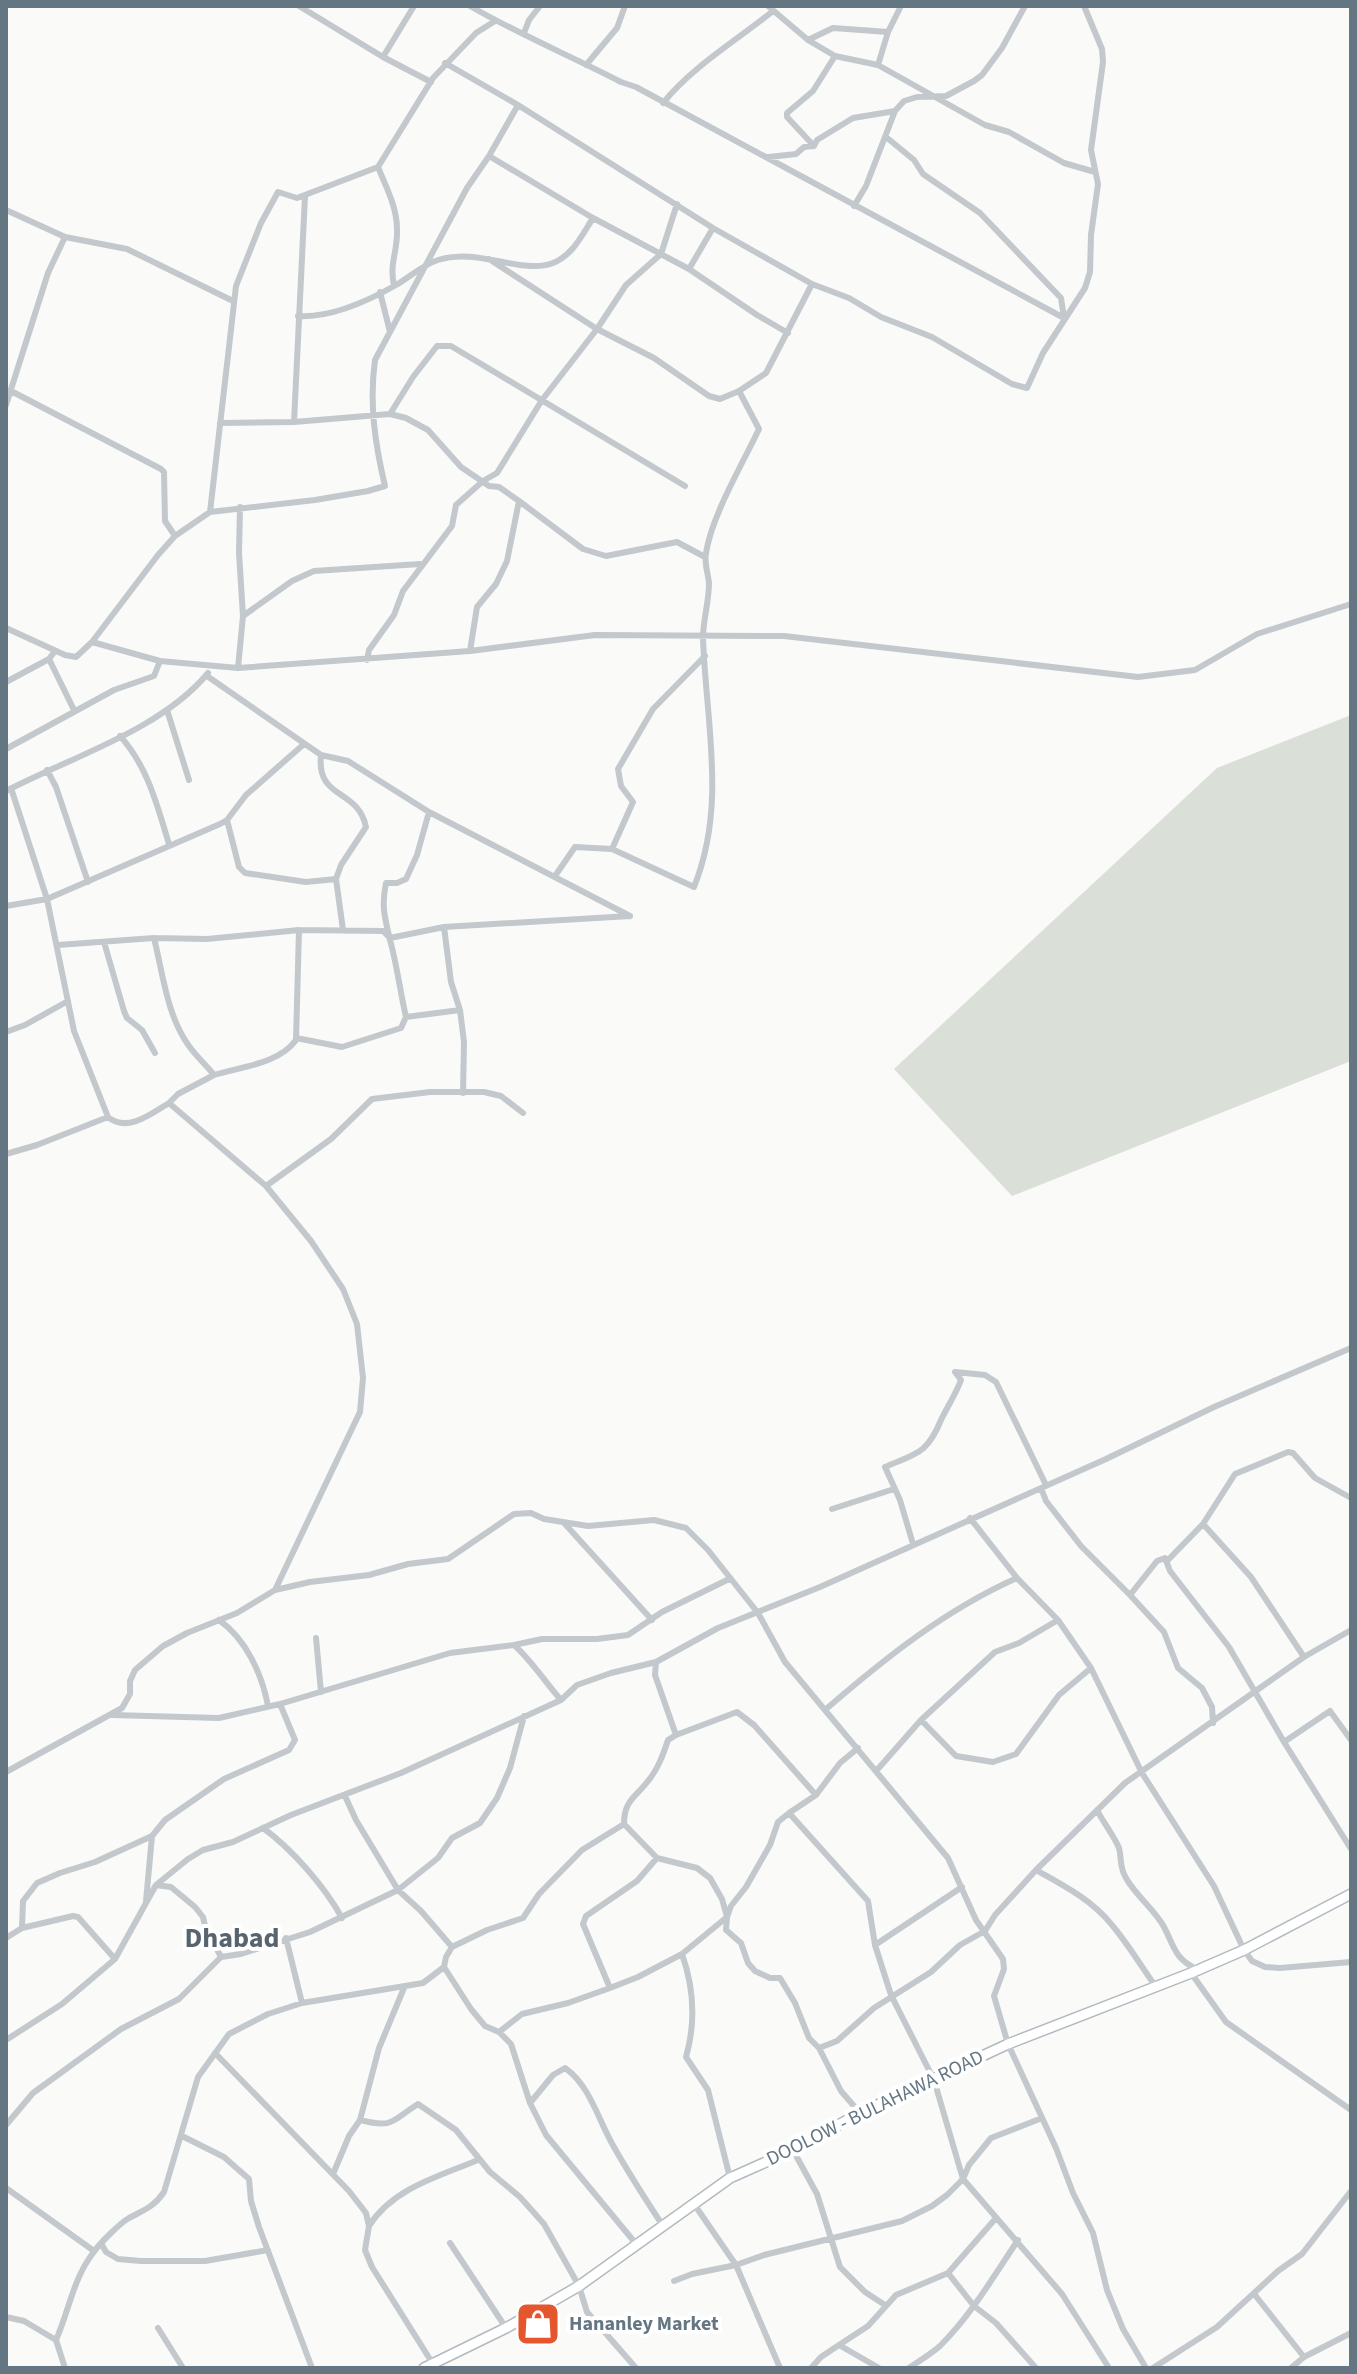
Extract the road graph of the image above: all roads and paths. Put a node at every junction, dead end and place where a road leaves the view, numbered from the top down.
1 (299, 6) edge
2 (414, 6) edge
3 (540, 6) edge
4 (625, 6) edge
5 (782, 6) edge
6 (901, 6) edge
7 (1025, 6) edge
8 (1084, 6) edge
9 (472, 7) edge
10 (770, 8) edge
11 (783, 20) junction
12 (495, 21) junction
13 (888, 32) junction
14 (524, 33) junction
15 (808, 40) junction
16 (835, 56) junction
17 (383, 57) junction
18 (445, 63) junction
19 (586, 65) junction
20 (878, 65) junction
21 (431, 82) junction
22 (936, 98) junction
23 (663, 103) junction
24 (518, 105) junction
25 (895, 111) junction
26 (886, 137) junction
27 (814, 146) junction
28 (489, 156) junction
29 (765, 158) junction
30 (378, 167) junction
31 (1095, 172) junction
32 (305, 196) junction
33 (677, 204) junction
34 (854, 206) junction
35 (6, 210) edge
36 (593, 218) junction
37 (713, 228) junction
38 (65, 237) junction
39 (661, 254) junction
40 (486, 257) junction
41 (423, 266) junction
42 (689, 269) junction
43 (812, 284) junction
44 (394, 286) junction
45 (380, 292) junction
46 (233, 301) junction
47 (298, 316) junction
48 (1064, 318) junction
49 (597, 329) junction
50 (390, 332) junction
51 (788, 333) junction
52 (11, 391) junction
53 (739, 391) junction
54 (542, 400) junction
55 (6, 405) edge
56 (390, 414) junction
57 (373, 415) junction
58 (294, 422) junction
59 (220, 423) junction
60 (483, 481) junction
61 (685, 486) dead end
62 (519, 501) junction
63 (240, 507) junction
64 (210, 512) junction
65 (175, 536) junction
66 (705, 557) junction
67 (420, 564) junction
68 (1351, 604) edge
69 (243, 616) junction
70 (6, 628) edge
71 (703, 635) junction
72 (92, 642) junction
73 (55, 651) junction
74 (470, 651) junction
75 (705, 656) junction
76 (49, 659) junction
77 (367, 660) junction
78 (160, 661) junction
79 (213, 667) junction
80 (238, 668) junction
81 (207, 676) junction
82 (6, 682) edge
83 (74, 710) junction
84 (167, 710) junction
85 (120, 736) junction
86 (304, 744) junction
87 (6, 749) edge
88 (321, 755) junction
89 (47, 770) junction
90 (189, 780) dead end
91 (8, 789) edge
92 (429, 812) junction
93 (227, 820) junction
94 (169, 844) junction
95 (612, 849) junction
96 (555, 876) junction
97 (336, 879) junction
98 (88, 882) junction
99 (47, 899) junction
100 (6, 906) edge
101 (444, 927) junction
102 (299, 930) junction
103 (343, 930) junction
104 (154, 938) junction
105 (390, 938) junction
106 (104, 942) junction
107 (58, 945) junction
108 (68, 1001) junction
109 (460, 1010) junction
110 (406, 1017) junction
111 (6, 1032) edge
112 (296, 1038) junction
113 (155, 1053) dead end
114 (214, 1075) junction
115 (463, 1093) junction
116 (169, 1103) junction
117 (523, 1113) dead end
118 (108, 1117) junction
119 (6, 1154) edge
120 (266, 1186) junction
121 (1351, 1348) edge
122 (1044, 1486) junction
123 (894, 1489) junction
124 (1351, 1498) edge
125 (832, 1509) dead end
126 (970, 1518) junction
127 (565, 1524) junction
128 (1203, 1524) junction
129 (913, 1544) junction
130 (1168, 1560) junction
131 (1017, 1578) junction
132 (729, 1579) junction
133 (275, 1590) junction
134 (1130, 1595) junction
135 (758, 1613) junction
136 (219, 1620) junction
137 (652, 1620) junction
138 (1058, 1620) junction
139 (1351, 1630) edge
140 (316, 1638) dead end
141 (514, 1645) junction
142 (1304, 1657) junction
143 (656, 1662) junction
144 (1091, 1668) junction
145 (321, 1692) junction
146 (1257, 1692) junction
147 (561, 1700) junction
148 (280, 1704) junction
149 (268, 1706) junction
150 (825, 1710) junction
151 (110, 1715) junction
152 (524, 1716) junction
153 (921, 1720) junction
154 (1213, 1723) junction
155 (676, 1735) junction
156 (1351, 1740) edge
157 (1284, 1742) junction
158 (858, 1748) junction
159 (877, 1770) junction
160 (6, 1772) edge
161 (1142, 1773) junction
162 (816, 1795) junction
163 (345, 1796) junction
164 (1097, 1810) junction
165 (789, 1813) junction
166 (624, 1824) junction
167 (263, 1828) junction
168 (152, 1836) junction
169 (1351, 1849) edge
170 (657, 1858) junction
171 (1036, 1870) junction
172 (156, 1885) junction
173 (962, 1887) junction
174 (398, 1890) junction
175 (1351, 1894) edge
176 (146, 1904) junction
177 (727, 1917) junction
178 (342, 1918) junction
179 (22, 1928) junction
180 (985, 1931) junction
181 (6, 1938) edge
182 (286, 1938) junction
183 (875, 1945) junction
184 (452, 1947) junction
185 (1244, 1950) junction
186 (682, 1954) junction
187 (221, 1957) junction
188 (115, 1959) junction
189 (1351, 1962) edge
190 (444, 1967) junction
191 (1194, 1971) junction
192 (404, 1987) junction
193 (1156, 1987) junction
194 (610, 1988) junction
195 (891, 1995) junction
196 (302, 2003) junction
197 (499, 2032) junction
198 (6, 2040) edge
199 (1008, 2044) junction
200 (819, 2048) junction
201 (215, 2053) junction
202 (934, 2080) junction
203 (530, 2103) junction
204 (1351, 2110) edge
205 (860, 2113) junction
206 (1042, 2118) junction
207 (360, 2120) junction
208 (6, 2125) edge
209 (182, 2136) junction
210 (793, 2150) junction
211 (478, 2160) junction
212 (333, 2174) junction
213 (730, 2178) junction
214 (963, 2179) junction
215 (6, 2188) edge
216 (1351, 2191) edge
217 (694, 2204) junction
218 (996, 2218) junction
219 (369, 2226) junction
220 (663, 2226) junction
221 (830, 2238) junction
222 (1018, 2240) junction
223 (450, 2243) dead end
224 (102, 2245) junction
225 (637, 2245) junction
226 (268, 2250) junction
227 (94, 2251) junction
228 (736, 2265) junction
229 (948, 2273) junction
230 (674, 2281) dead end
231 (579, 2286) junction
232 (1255, 2295) junction
233 (885, 2305) junction
234 (974, 2306) junction
235 (6, 2317) edge
236 (158, 2328) dead end
237 (506, 2328) junction
238 (1351, 2333) edge
239 (56, 2340) junction
240 (839, 2345) junction
241 (1304, 2357) junction
242 (429, 2366) edge
243 (65, 2368) edge
244 (183, 2368) edge
245 (312, 2368) edge
246 (636, 2368) edge
247 (780, 2368) edge
248 (811, 2368) edge
249 (879, 2368) edge
250 (909, 2368) edge
251 (1036, 2368) edge
252 (1109, 2368) edge
253 (1146, 2368) edge
254 (1153, 2368) edge
255 (1291, 2368) edge

1 - 17 street
2 - 17 street
3 - 14 street
4 - 19 street
5 - 11 street
6 - 13 street
7 - 22 street
8 - 31 street
9 - 12 street
10 - 11 street
10 - 23 street
11 - 15 street
12 - 14 street
12 - 18 street
13 - 15 street
13 - 20 street
14 - 19 street
15 - 16 street
16 - 20 street
16 - 27 street
17 - 21 street
18 - 21 street
18 - 24 street
19 - 23 street
20 - 22 street
21 - 30 street
22 - 25 street
22 - 31 street
23 - 29 street
24 - 28 street
24 - 33 street
25 - 26 street
25 - 27 street
26 - 34 street
26 - 48 street
27 - 29 street
28 - 36 street
28 - 41 street
29 - 34 street
30 - 32 street
30 - 44 street
31 - 48 street
32 - 46 street
32 - 47 street
33 - 37 street
33 - 39 street
34 - 48 street
35 - 38 street
36 - 39 street
36 - 40 street
37 - 42 street
37 - 43 street
38 - 46 street
38 - 52 street
39 - 42 street
39 - 49 street
40 - 41 street
40 - 49 street
41 - 44 street
41 - 50 street
42 - 51 street
43 - 48 street
43 - 51 street
44 - 45 street
45 - 47 street
45 - 50 street
46 - 59 street
47 - 58 street
49 - 53 street
49 - 54 street
50 - 57 street
51 - 53 street
52 - 55 street
52 - 65 street
53 - 66 street
54 - 56 street
54 - 60 street
54 - 61 street
56 - 57 street
56 - 60 street
57 - 58 street
57 - 63 street
58 - 59 street
59 - 64 street
60 - 62 street
60 - 67 street
62 - 66 street
62 - 74 street
63 - 64 street
63 - 69 street
64 - 65 street
65 - 72 street
66 - 71 street
67 - 69 street
67 - 77 street
68 - 71 street
69 - 80 street
70 - 73 street
71 - 74 street
71 - 75 street
72 - 73 street
72 - 78 street
73 - 76 street
74 - 77 street
75 - 95 street
75 - 95 street
76 - 82 street
76 - 83 street
77 - 80 street
78 - 79 street
78 - 83 street
79 - 80 street
79 - 81 street
81 - 84 street
81 - 86 street
83 - 87 street
84 - 85 street
84 - 90 street
85 - 89 street
85 - 94 street
86 - 88 street
86 - 93 street
88 - 92 street
88 - 97 street
89 - 91 street
89 - 98 street
91 - 99 street
92 - 96 street
92 - 105 street
93 - 94 street
93 - 97 street
94 - 98 street
95 - 96 street
96 - 101 street
97 - 103 street
98 - 99 street
99 - 100 street
99 - 107 street
101 - 105 street
101 - 109 street
102 - 103 street
102 - 104 street
102 - 112 street
103 - 105 street
104 - 106 street
104 - 114 street
105 - 110 street
106 - 107 street
106 - 113 street
107 - 108 street
108 - 111 street
108 - 118 street
109 - 110 street
109 - 115 street
110 - 112 street
112 - 114 street
114 - 116 street
115 - 117 street
115 - 120 street
116 - 118 street
116 - 120 street
118 - 119 street
120 - 133 street
121 - 122 street
122 - 123 street
122 - 126 street
122 - 134 street
123 - 125 street
123 - 129 street
124 - 128 street
126 - 129 street
126 - 131 street
127 - 132 street
127 - 133 street
127 - 137 street
128 - 130 street
128 - 142 street
129 - 135 street
130 - 134 street
130 - 146 street
131 - 138 street
131 - 150 street
132 - 135 street
132 - 137 street
133 - 136 street
134 - 154 street
135 - 143 street
135 - 150 street
136 - 149 street
136 - 151 street
137 - 141 street
138 - 144 street
138 - 153 street
139 - 142 street
140 - 145 street
141 - 145 street
141 - 147 street
142 - 146 street
143 - 147 street
143 - 155 street
144 - 153 street
144 - 161 street
145 - 148 street
146 - 154 street
146 - 157 street
147 - 152 street
148 - 149 street
148 - 168 street
149 - 151 street
150 - 158 street
151 - 160 street
152 - 163 street
152 - 174 street
153 - 159 street
154 - 161 street
155 - 162 street
155 - 166 street
156 - 157 street
157 - 169 street
158 - 159 street
158 - 162 street
159 - 173 street
161 - 164 street
161 - 185 street
162 - 165 street
163 - 167 street
163 - 174 street
164 - 171 street
164 - 191 street
165 - 177 street
165 - 183 street
166 - 170 street
166 - 184 street
167 - 172 street
167 - 178 street
168 - 176 street
168 - 179 street
170 - 177 street
170 - 194 street
171 - 180 street
171 - 193 street
172 - 176 street
172 - 187 street
173 - 180 street
173 - 183 street
174 - 178 street
174 - 184 street
175 - 185 main road, DOOLOW - BULAHAWA ROAD
176 - 188 street
177 - 186 street
177 - 200 street
178 - 182 street
179 - 181 street
179 - 188 street
180 - 195 street
180 - 199 street
182 - 187 street
182 - 196 street
183 - 195 street
184 - 190 street
185 - 189 street
185 - 191 main road, DOOLOW - BULAHAWA ROAD
186 - 194 street
186 - 213 street
187 - 208 street
188 - 198 street
190 - 192 street
190 - 197 street
191 - 193 main road, DOOLOW - BULAHAWA ROAD
191 - 204 street
192 - 196 street
192 - 207 street
193 - 199 main road, DOOLOW - BULAHAWA ROAD
194 - 197 street
195 - 200 street
195 - 202 street
196 - 201 street
197 - 203 street
199 - 202 main road, DOOLOW - BULAHAWA ROAD
199 - 206 street
200 - 205 street
201 - 209 street
201 - 212 street
202 - 205 main road, DOOLOW - BULAHAWA ROAD
202 - 214 street
203 - 220 street
203 - 225 street
205 - 210 main road, DOOLOW - BULAHAWA ROAD
206 - 214 street
206 - 253 street
207 - 211 street
207 - 212 street
209 - 224 street
209 - 226 street
210 - 213 main road, DOOLOW - BULAHAWA ROAD
210 - 221 street
211 - 219 street
211 - 231 street
212 - 219 street
213 - 217 main road, DOOLOW - BULAHAWA ROAD
214 - 218 street
214 - 221 street
215 - 227 street
216 - 232 street
217 - 220 main road, DOOLOW - BULAHAWA ROAD
217 - 228 street
218 - 222 street
218 - 229 street
219 - 242 street
220 - 225 main road, DOOLOW - BULAHAWA ROAD
221 - 228 street
221 - 233 street
222 - 234 street
222 - 252 street
223 - 237 street
224 - 226 street
224 - 227 street
225 - 231 main road, DOOLOW - BULAHAWA ROAD
226 - 245 street
227 - 239 street
228 - 230 street
228 - 247 street
229 - 233 street
229 - 234 street
231 - 237 main road, DOOLOW - BULAHAWA ROAD
231 - 246 street
232 - 241 street
232 - 254 street
233 - 240 street
234 - 250 street
234 - 251 street
235 - 239 street
236 - 244 street
237 - 242 main road, DOOLOW - BULAHAWA ROAD
238 - 241 street
239 - 243 street
240 - 248 street
240 - 249 street
241 - 255 street

